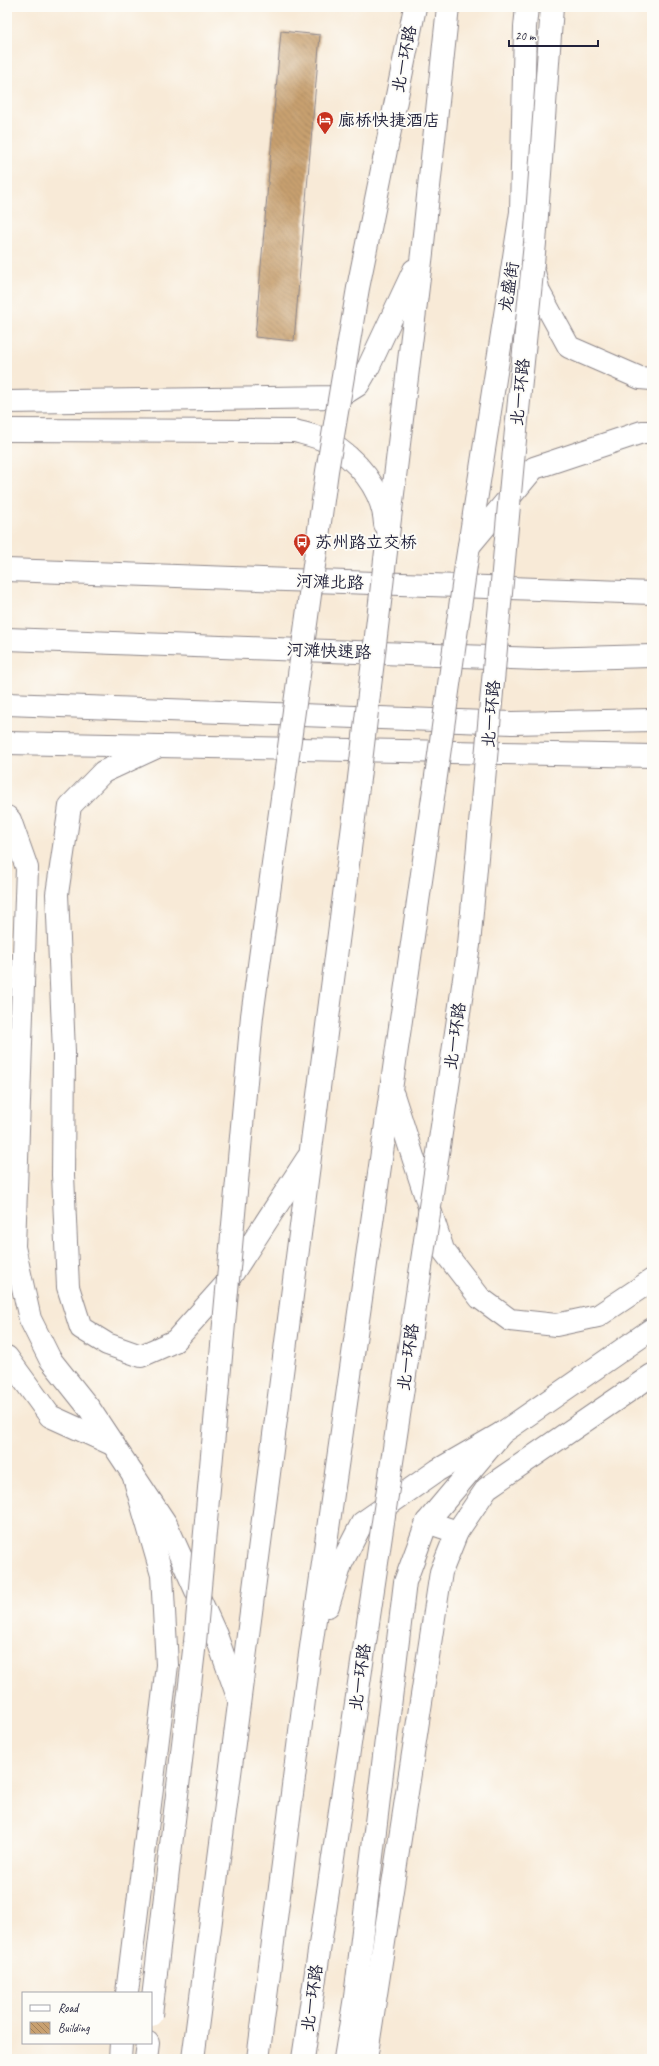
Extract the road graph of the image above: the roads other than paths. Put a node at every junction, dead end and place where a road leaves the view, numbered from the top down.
1 (415, 7) edge
2 (448, 7) edge
3 (527, 7) edge
4 (552, 7) edge
5 (521, 212) junction
6 (422, 253) junction
7 (652, 379) edge
8 (7, 402) edge
9 (7, 430) edge
10 (652, 432) edge
11 (386, 554) junction
12 (467, 556) junction
13 (7, 570) edge
14 (652, 593) edge
15 (7, 640) edge
16 (652, 656) edge
17 (7, 704) edge
18 (652, 720) edge
19 (7, 743) edge
20 (159, 746) junction
21 (649, 758) edge
22 (7, 817) edge
23 (391, 1090) junction
24 (310, 1154) junction
25 (652, 1280) edge
26 (652, 1329) edge
27 (7, 1357) edge
28 (652, 1375) edge
29 (502, 1433) junction
30 (114, 1445) junction
31 (133, 1474) junction
32 (427, 1522) junction
33 (457, 1532) junction
34 (309, 1661) junction
35 (240, 1701) junction
36 (128, 1992) edge
37 (152, 2007) edge
38 (122, 2044) edge
39 (148, 2044) edge
40 (120, 2059) edge
41 (146, 2059) edge
42 (193, 2059) edge
43 (258, 2059) edge
44 (303, 2059) edge
45 (345, 2059) edge
46 (366, 2059) edge

1 - 37 main road, 北一环路, bridge
2 - 6 main road
3 - 5 main road, 龙盛街
4 - 44 main road, 北一环路, bridge
5 - 7 main road
5 - 12 main road, 龙盛街
6 - 8 main road
6 - 11 main road
9 - 11 main road
10 - 12 main road
11 - 24 main road, bridge
12 - 23 main road, 龙盛街, bridge
13 - 14 main road, 河滩北路
15 - 16 main road, 河滩快速路
17 - 18 main road
19 - 20 main road
20 - 21 main road
20 - 24 main road
22 - 30 main road
23 - 25 main road
23 - 34 main road, 龙盛街
24 - 35 main road
26 - 29 main road
27 - 30 main road
28 - 33 main road
29 - 32 main road
29 - 34 main road
30 - 31 main road
31 - 35 main road
31 - 36 main road
32 - 33 main road
32 - 45 main road
33 - 46 main road
34 - 43 main road
35 - 42 main road
38 - 40 main road
39 - 41 main road

